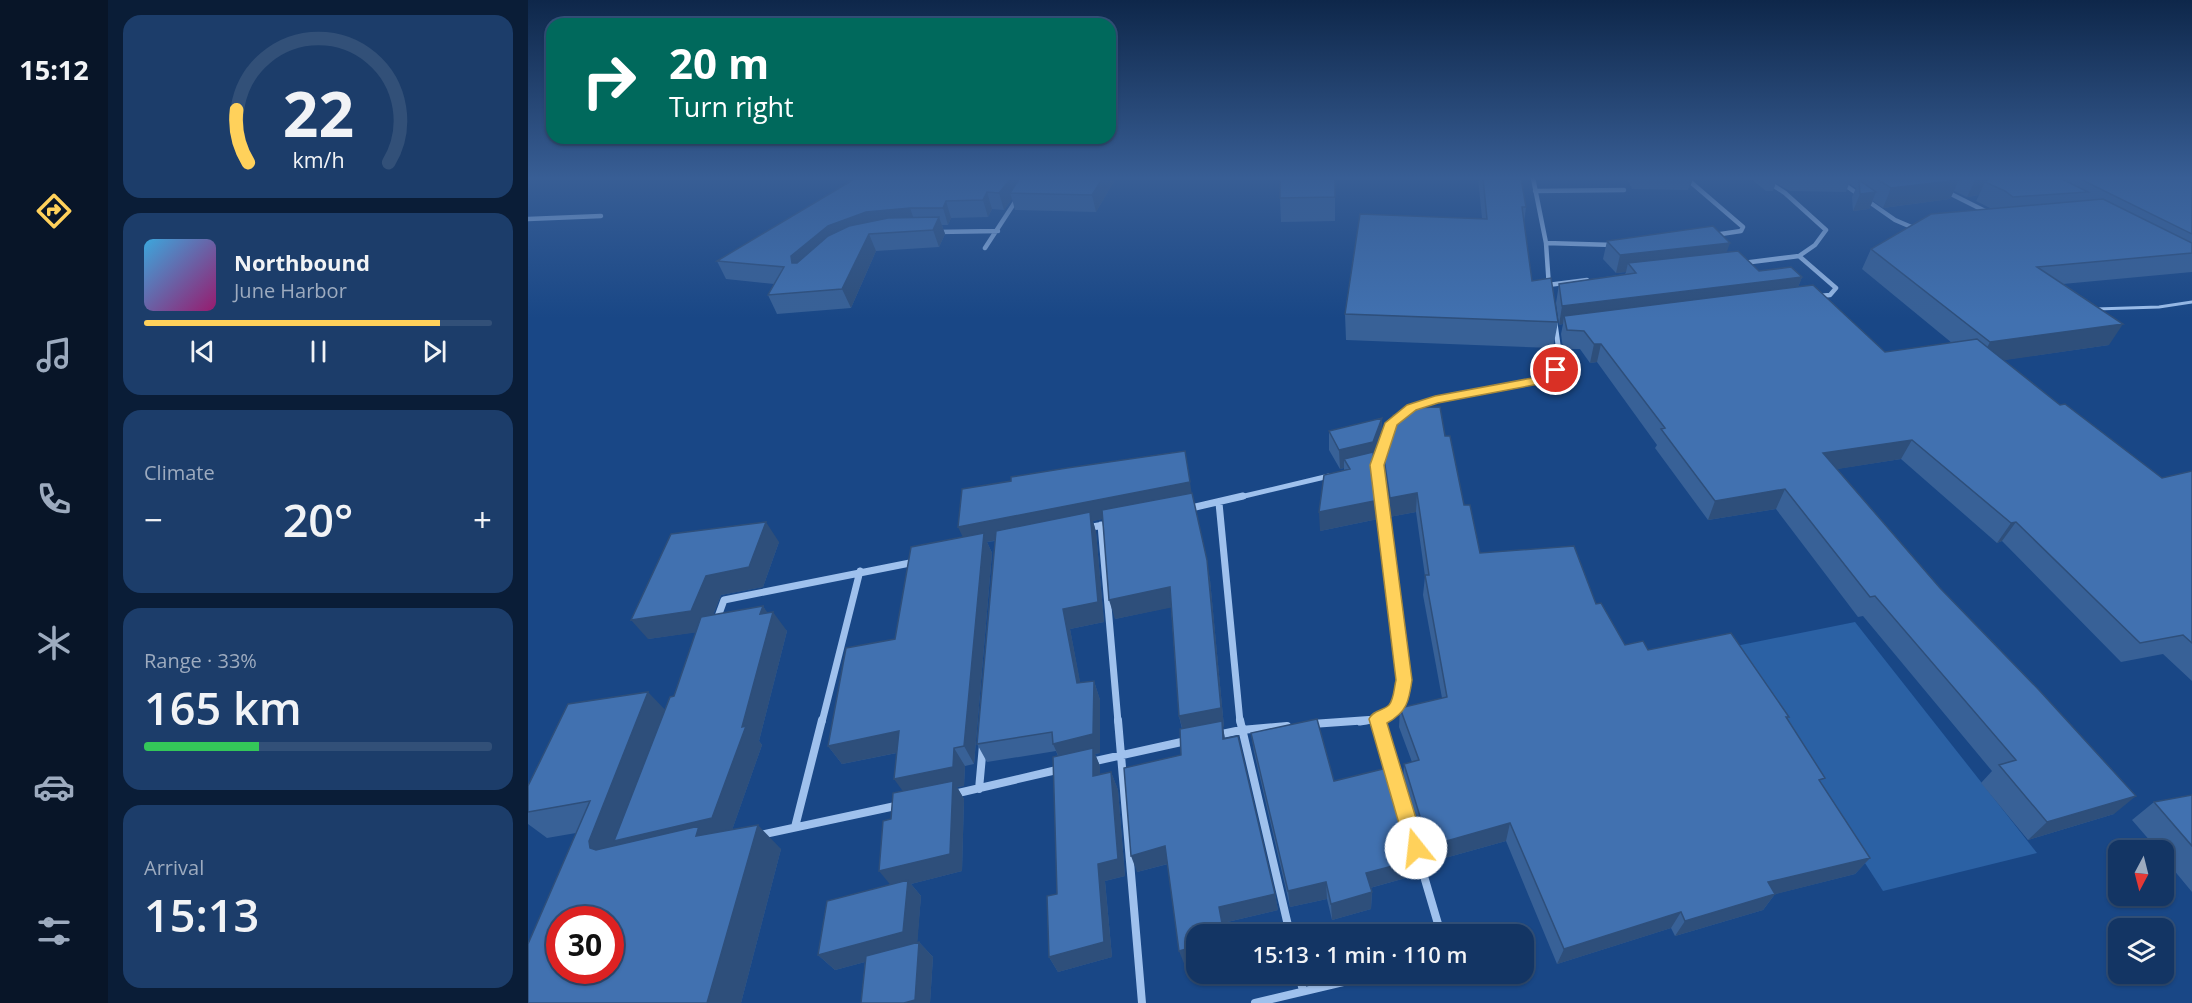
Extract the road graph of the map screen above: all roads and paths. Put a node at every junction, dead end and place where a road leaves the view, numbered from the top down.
1 (1002, 225) edge
2 (1542, 225) edge
3 (1741, 225) edge
4 (1820, 225) edge
5 (1904, 225) edge
6 (1920, 229) edge
7 (998, 231) junction
8 (927, 232) edge
9 (1708, 236) edge
10 (1546, 243) junction
11 (1621, 245) edge
12 (985, 248) dead end
13 (1798, 256) junction
14 (1739, 263) edge
15 (1596, 279) edge
16 (1548, 285) junction
17 (1550, 296) edge
18 (1818, 297) edge
19 (2192, 302) edge
20 (2093, 309) edge
21 (1554, 319) edge
22 (1398, 418) edge
23 (1388, 433) edge
24 (1377, 465) junction
25 (1366, 467) edge
26 (1332, 476) edge
27 (1219, 503) junction
28 (1176, 511) edge
29 (1122, 521) edge
30 (1101, 525) junction
31 (1078, 530) edge
32 (929, 559) edge
33 (860, 571) junction
34 (711, 633) edge
35 (1378, 719) junction
36 (1241, 730) junction
37 (984, 731) edge
38 (1209, 736) edge
39 (1198, 739) edge
40 (1122, 754) junction
41 (1078, 765) edge
42 (1067, 767) edge
43 (979, 789) junction
44 (945, 796) edge
45 (910, 803) edge
46 (795, 827) junction
47 (750, 838) edge
48 (1288, 924) edge
49 (1438, 924) edge
50 (1302, 984) edge
51 (1334, 984) edge
52 (1304, 991) junction
53 (1142, 1003) edge
54 (1256, 1003) edge

1 - 7 street
2 - 10 street
3 - 9 street
4 - 13 street
5 - 6 street
7 - 8 street
7 - 12 street
10 - 11 street
10 - 16 street
13 - 14 street
13 - 18 street
15 - 16 street
16 - 17 street
19 - 20 lane
21 - 22 street
23 - 24 street
24 - 25 street
24 - 35 street
26 - 27 street
27 - 28 street
27 - 36 street
29 - 30 street
30 - 31 street
30 - 40 street
32 - 33 street
33 - 34 street
33 - 46 street
35 - 36 street
35 - 49 street
36 - 38 street
36 - 48 street
37 - 43 street
39 - 40 street
40 - 41 street
40 - 53 street
42 - 43 street
43 - 44 street
45 - 46 street
46 - 47 street
50 - 52 street
51 - 52 street
52 - 54 street

